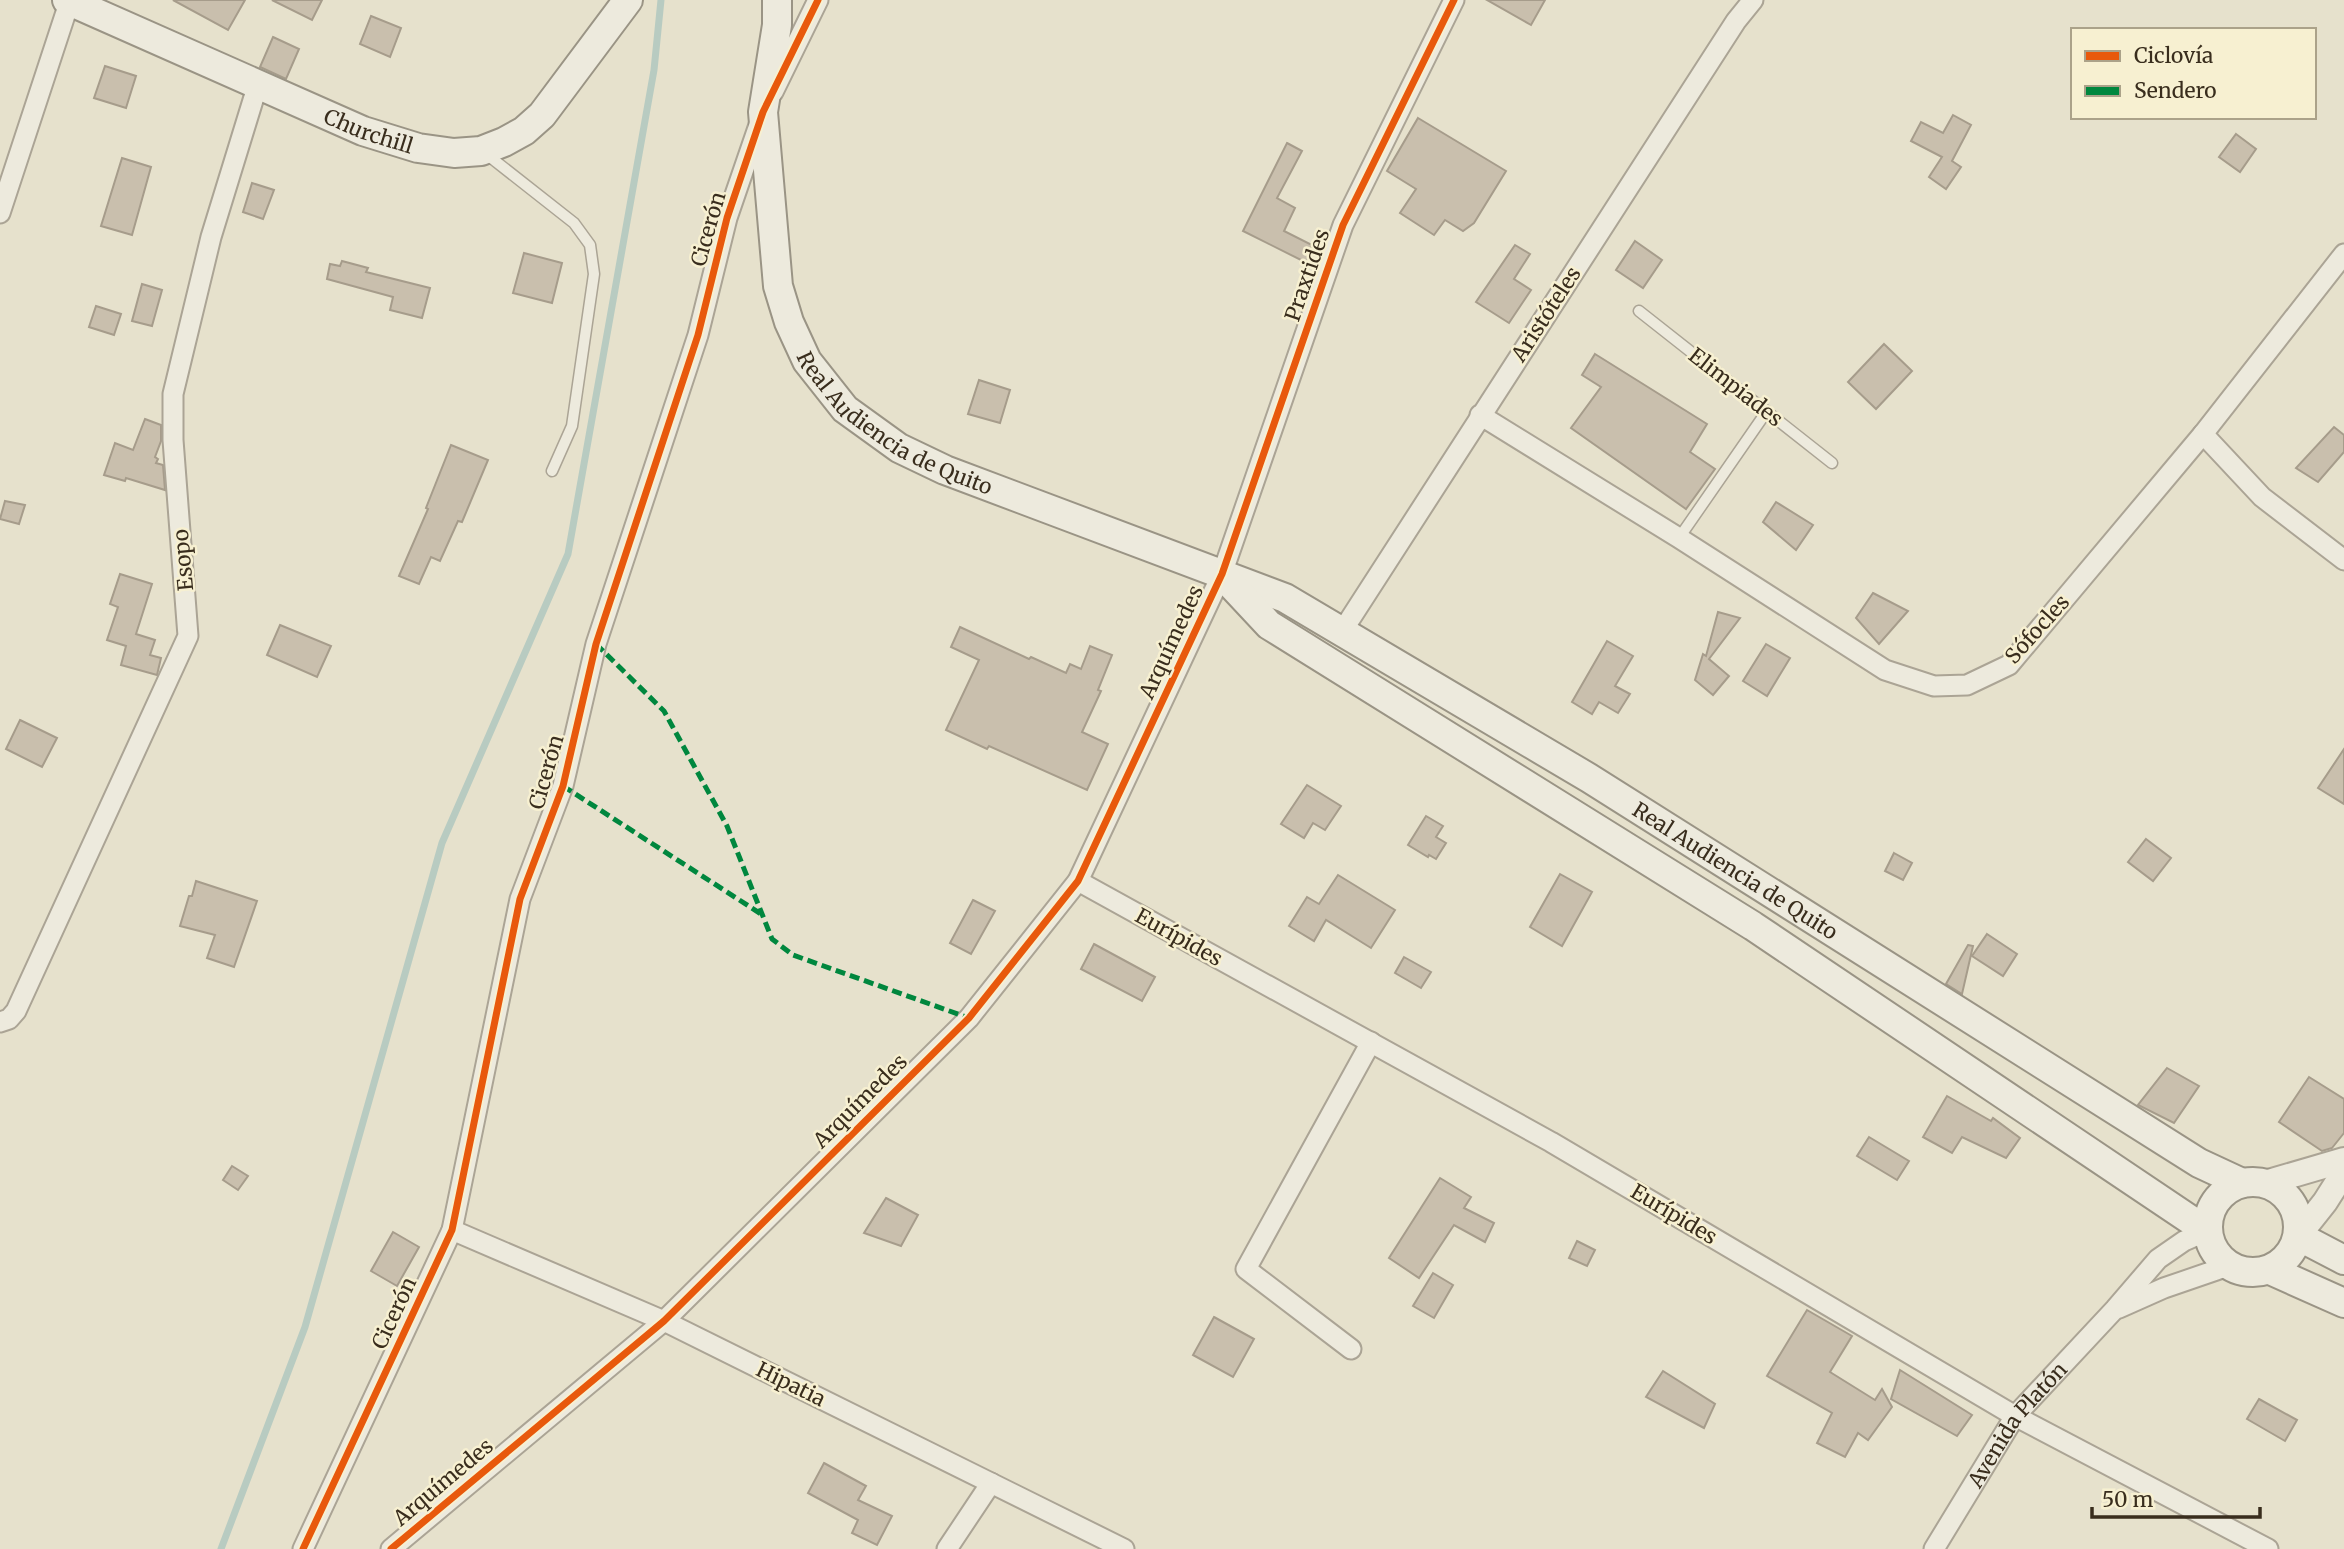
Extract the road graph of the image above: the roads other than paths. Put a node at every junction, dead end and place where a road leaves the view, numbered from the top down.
1 (69, 0) edge
2 (628, 0) edge
3 (777, 0) edge
4 (818, 0) edge
5 (1454, 0) edge
6 (1753, 0) edge
7 (258, 84) junction
8 (763, 112) junction
9 (481, 151) junction
10 (0, 213) edge
11 (2344, 254) edge
12 (1639, 311) dead end
13 (1767, 411) junction
14 (1480, 415) junction
15 (2203, 434) junction
16 (1832, 463) dead end
17 (552, 471) dead end
18 (1679, 538) junction
19 (2344, 560) edge
20 (1222, 574) junction
21 (1343, 630) junction
22 (1078, 881) junction
23 (8, 1016) edge
24 (1371, 1042) junction
25 (2344, 1160) edge
26 (2344, 1172) edge
27 (2253, 1183) junction
28 (452, 1230) junction
29 (2207, 1231) junction
30 (2298, 1236) junction
31 (2344, 1260) edge
32 (2228, 1266) junction
33 (2270, 1270) junction
34 (2344, 1303) edge
35 (2115, 1310) junction
36 (664, 1321) junction
37 (1351, 1349) dead end
38 (2015, 1416) junction
39 (991, 1483) junction
40 (303, 1549) edge
41 (391, 1549) edge
42 (947, 1549) edge
43 (1124, 1549) edge
44 (1934, 1549) edge
45 (2268, 1549) edge

1 - 7 main road, Churchill
1 - 10 street
2 - 9 main road, Churchill
3 - 8 main road
4 - 8 street, Cicerón
5 - 20 street, Praxtides
6 - 14 street, Aristóteles
7 - 9 main road, Churchill
7 - 23 street, Esopo
8 - 20 main road, Real Audiencia de Quito
8 - 28 street, Cicerón
9 - 17 lane
11 - 15 street, Sófocles
12 - 13 lane, Elimpiades
13 - 16 lane, Elimpiades
13 - 18 lane
14 - 18 street, Sófocles
14 - 21 street, Aristóteles
15 - 18 street, Sófocles
15 - 19 street
20 - 21 main road, Real Audiencia de Quito
20 - 22 street, Arquímedes
20 - 29 main road, Real Audiencia de Quito
21 - 27 main road, Real Audiencia de Quito
22 - 24 street, Eurípides
22 - 36 street, Arquímedes
24 - 37 street
24 - 38 street, Eurípides
25 - 27 street
26 - 30 street
27 - 29 main road
27 - 30 main road
28 - 36 street, Hipatia
28 - 40 street, Cicerón
29 - 32 main road
29 - 35 street, Avenida Platón
30 - 31 main road
30 - 33 main road
32 - 33 main road
32 - 35 street, Avenida Platón
33 - 34 main road
35 - 38 street, Avenida Platón
36 - 39 street, Hipatia
36 - 41 street, Arquímedes
38 - 44 street, Avenida Platón
38 - 45 street, Eurípides
39 - 42 street
39 - 43 street, Hipatia

